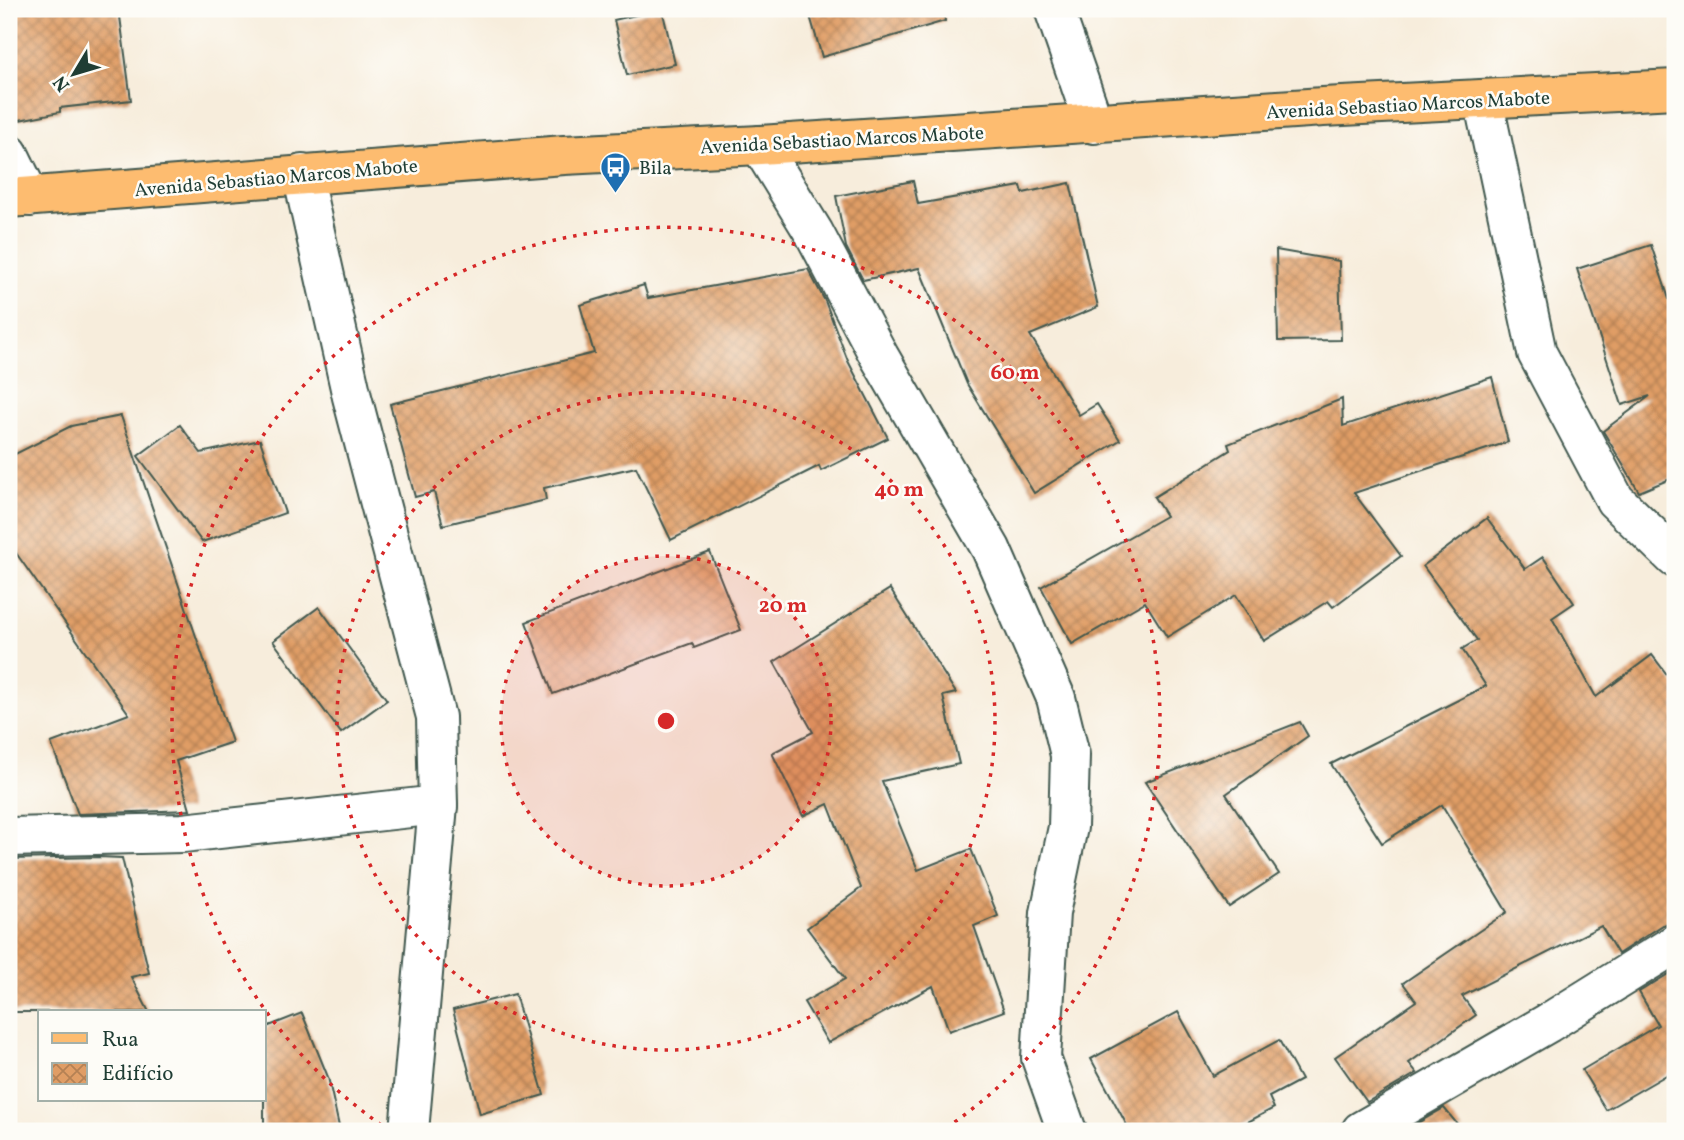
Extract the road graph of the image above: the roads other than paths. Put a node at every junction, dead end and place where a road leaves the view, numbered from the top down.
1 (1054, 9) edge
2 (1675, 89) edge
3 (1483, 99) junction
4 (1094, 124) junction
5 (760, 145) junction
6 (9, 154) edge
7 (302, 174) junction
8 (19, 198) edge
9 (1675, 558) edge
10 (438, 805) junction
11 (9, 837) edge
12 (1675, 944) edge
13 (409, 1131) edge
14 (1067, 1131) edge
15 (1361, 1131) edge

1 - 4 street
2 - 3 main road, Avenida Sebastiao Marcos Mabote
3 - 4 main road, Avenida Sebastiao Marcos Mabote
3 - 9 street
4 - 5 main road, Avenida Sebastiao Marcos Mabote
5 - 7 main road, Avenida Sebastiao Marcos Mabote
5 - 14 street
6 - 8 street
7 - 8 main road, Avenida Sebastiao Marcos Mabote
7 - 10 street
10 - 11 street
10 - 13 street
12 - 15 street

